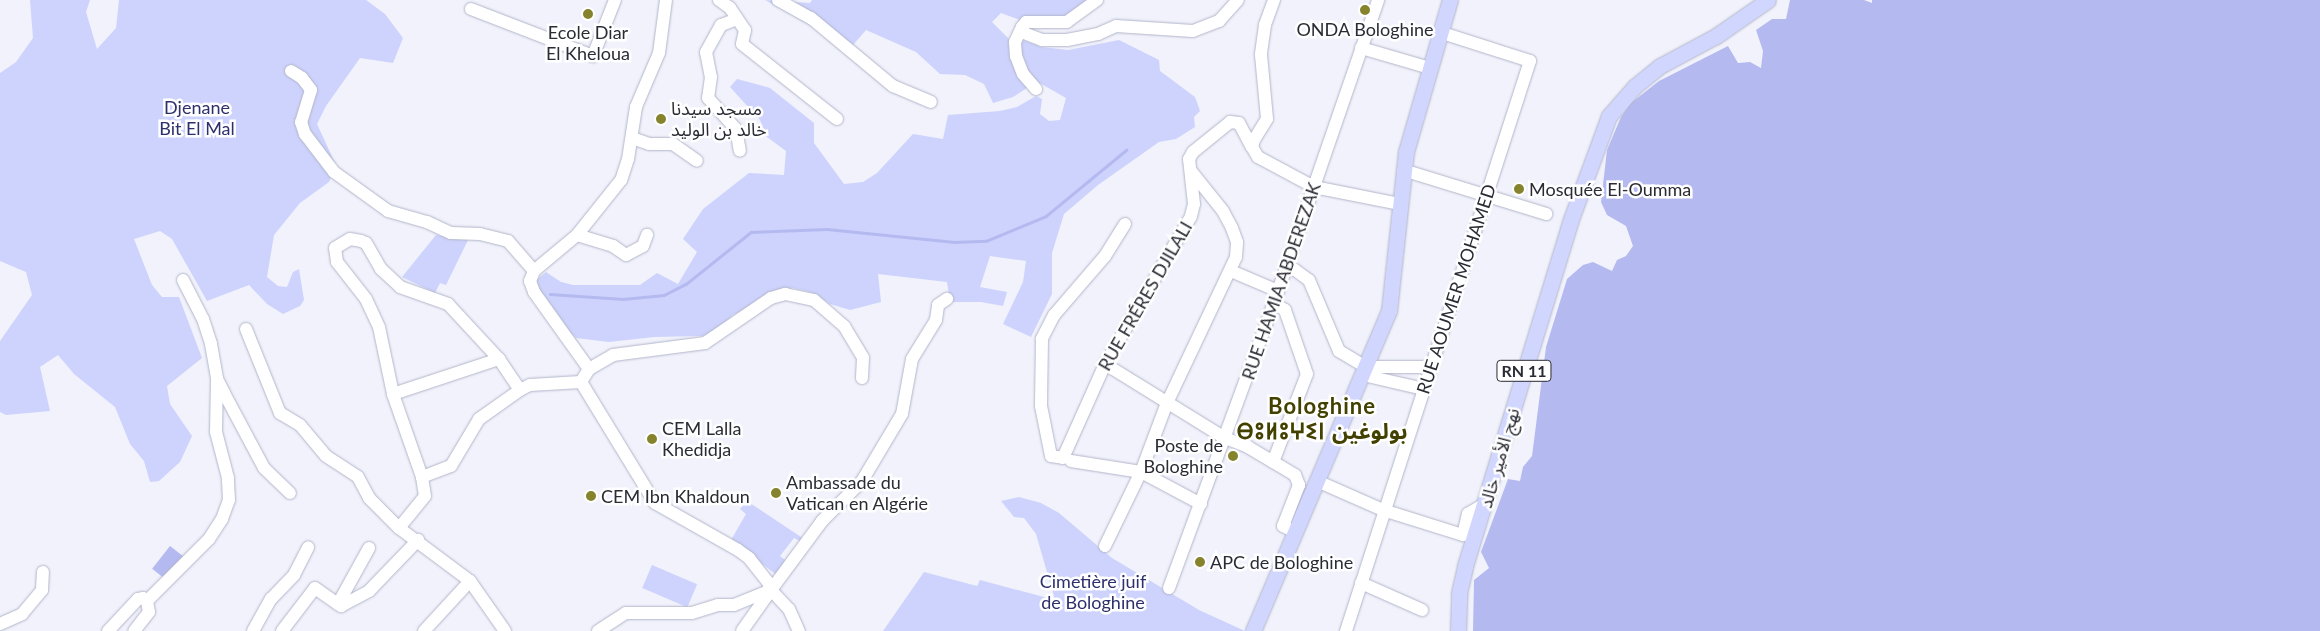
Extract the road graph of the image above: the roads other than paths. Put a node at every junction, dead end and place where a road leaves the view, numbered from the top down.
1 (614, 0) edge
2 (666, 0) edge
3 (719, 0) edge
4 (778, 0) edge
5 (1097, 0) edge
6 (1238, 0) edge
7 (1274, 0) edge
8 (1378, 0) edge
9 (1450, 0) edge
10 (1768, 0) edge
11 (471, 9) dead end
12 (737, 19) junction
13 (1022, 27) junction
14 (1442, 33) junction
15 (1361, 48) junction
16 (1430, 68) junction
17 (291, 71) dead end
18 (1036, 89) dead end
19 (931, 102) dead end
20 (837, 119) dead end
21 (632, 138) junction
22 (1252, 147) junction
23 (740, 152) dead end
24 (697, 161) dead end
25 (1403, 170) junction
26 (1191, 171) junction
27 (1314, 187) junction
28 (1486, 196) junction
29 (1400, 204) junction
30 (1546, 214) dead end
31 (1124, 224) dead end
32 (577, 235) junction
33 (647, 235) dead end
34 (1285, 268) junction
35 (534, 271) junction
36 (1231, 271) junction
37 (183, 280) dead end
38 (1276, 297) junction
39 (947, 299) dead end
40 (246, 329) dead end
41 (499, 359) junction
42 (1105, 364) junction
43 (1430, 367) junction
44 (589, 369) junction
45 (1365, 371) junction
46 (862, 378) dead end
47 (217, 379) junction
48 (581, 382) junction
49 (1424, 389) junction
50 (520, 390) junction
51 (393, 394) junction
52 (1167, 403) junction
53 (1225, 438) junction
54 (1067, 459) junction
55 (1273, 462) junction
56 (1140, 472) junction
57 (422, 477) junction
58 (1317, 481) junction
59 (290, 493) dead end
60 (1486, 503) junction
61 (1201, 504) junction
62 (1383, 510) junction
63 (399, 528) junction
64 (1296, 532) junction
65 (418, 540) junction
66 (1105, 546) dead end
67 (308, 547) dead end
68 (370, 548) dead end
69 (43, 572) dead end
70 (470, 581) junction
71 (1361, 583) junction
72 (769, 586) junction
73 (1169, 588) dead end
74 (147, 601) junction
75 (338, 604) junction
76 (1422, 610) dead end
77 (0, 624) edge
78 (1348, 630) edge
79 (108, 631) edge
80 (134, 631) edge
81 (254, 631) edge
82 (282, 631) edge
83 (424, 631) edge
84 (505, 631) edge
85 (598, 631) edge
86 (742, 631) edge
87 (798, 631) edge
88 (1253, 631) edge
89 (1458, 631) edge

1 - 11 street
2 - 21 street
3 - 12 street
4 - 19 street
5 - 13 street
6 - 13 street
7 - 22 street
8 - 15 street, RUE HAMIA ABDEREZAK
9 - 14 main road
10 - 60 main road, نهج الأمير خالد / RN 11
12 - 20 street
12 - 23 street
13 - 18 street
14 - 16 main road
14 - 28 street, RUE AOUMER MOHAMED
15 - 16 street
15 - 27 street, RUE HAMIA ABDEREZAK
16 - 25 main road
17 - 35 street
21 - 24 street
21 - 32 street
22 - 26 street, RUE FRÉRES DJILALI
22 - 27 street
25 - 28 street
25 - 29 main road
26 - 36 street
26 - 42 street, RUE FRÉRES DJILALI
27 - 29 street
27 - 34 street, RUE HAMIA ABDEREZAK
28 - 30 street
28 - 43 street, RUE AOUMER MOHAMED
29 - 45 main road
31 - 54 street
32 - 33 street
32 - 35 street
34 - 38 street, RUE HAMIA ABDEREZAK
34 - 45 street
35 - 44 street
36 - 38 street
36 - 52 street
37 - 47 street
38 - 53 street, RUE HAMIA ABDEREZAK
38 - 55 street
39 - 72 street
40 - 63 street
41 - 50 street
41 - 51 street
41 - 51 street
42 - 52 street
42 - 54 street, RUE FRÉRES DJILALI
43 - 45 street
43 - 49 street, RUE AOUMER MOHAMED
44 - 46 street
44 - 48 street
45 - 49 street
45 - 58 main road
47 - 59 street
47 - 74 street
48 - 50 street
48 - 72 street
49 - 62 street, RUE AOUMER MOHAMED
50 - 57 street
51 - 57 street
52 - 53 street
52 - 56 street
53 - 55 street
53 - 61 street, RUE HAMIA ABDEREZAK
54 - 56 street
55 - 64 street
56 - 61 street
56 - 66 street
57 - 63 street
58 - 62 street
58 - 64 main road
60 - 62 street
60 - 89 main road, نهج الأمير خالد / RN 11
61 - 73 street, RUE HAMIA ABDEREZAK
62 - 71 street, RUE AOUMER MOHAMED
63 - 65 street
64 - 88 main road
65 - 70 street
65 - 75 street
67 - 81 street
68 - 75 street
69 - 77 street
70 - 83 street
70 - 84 street
71 - 76 street
71 - 78 street, RUE AOUMER MOHAMED
72 - 85 street
72 - 86 street
72 - 87 street
74 - 79 street
74 - 80 street
75 - 82 street

